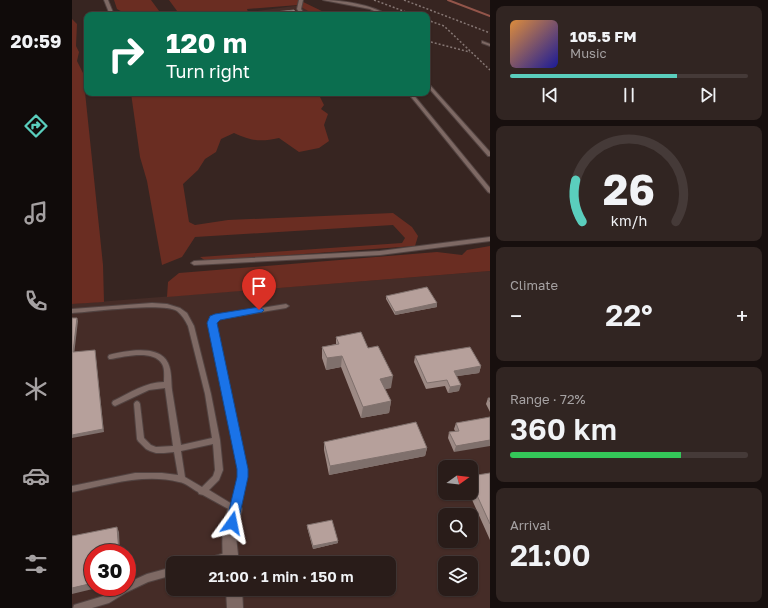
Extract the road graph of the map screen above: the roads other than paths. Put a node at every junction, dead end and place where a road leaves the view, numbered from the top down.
1 (106, 0) edge
2 (301, 0) edge
3 (325, 0) edge
4 (111, 12) edge
5 (301, 12) edge
6 (380, 12) edge
7 (483, 42) dead end
8 (490, 45) edge
9 (430, 87) edge
10 (412, 96) edge
11 (490, 155) edge
12 (490, 191) edge
13 (490, 239) edge
14 (194, 263) dead end
15 (286, 306) dead end
16 (72, 311) edge
17 (111, 357) dead end
18 (168, 385) junction
19 (115, 403) dead end
20 (137, 404) dead end
21 (216, 440) junction
22 (178, 447) junction
23 (182, 479) junction
24 (72, 489) edge
25 (202, 492) junction
26 (235, 509) junction
27 (231, 556) edge
28 (166, 573) edge
29 (234, 596) edge
30 (77, 608) edge
31 (235, 608) edge

1 - 4 lane
2 - 5 lane
3 - 6 lane
7 - 8 lane
9 - 11 lane
10 - 12 lane
13 - 14 lane
15 - 26 lane
16 - 21 lane
17 - 18 lane
18 - 19 lane
18 - 22 lane
20 - 22 lane
21 - 22 lane
21 - 25 lane
22 - 23 lane
23 - 24 lane
23 - 25 lane
25 - 26 lane
26 - 27 street
28 - 30 lane
29 - 31 street

